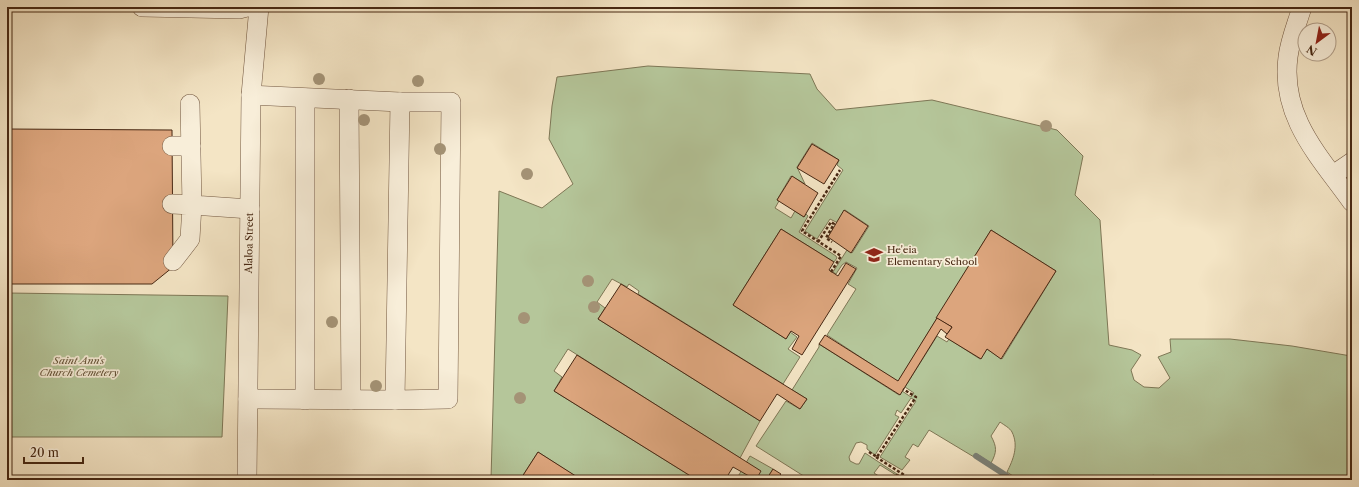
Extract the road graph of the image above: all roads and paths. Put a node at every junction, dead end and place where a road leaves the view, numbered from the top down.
1 (142, 7) edge
2 (247, 7) edge
3 (259, 7) edge
4 (1302, 7) edge
5 (251, 95) junction
6 (305, 98) junction
7 (349, 99) junction
8 (400, 102) junction
9 (190, 104) dead end
10 (172, 146) dead end
11 (191, 146) junction
12 (1352, 162) edge
13 (840, 170) dead end
14 (1333, 176) junction
15 (1352, 202) edge
16 (172, 204) dead end
17 (192, 205) junction
18 (250, 209) junction
19 (818, 242) junction
20 (832, 242) dead end
21 (173, 261) dead end
22 (831, 272) dead end
23 (904, 389) dead end
24 (248, 399) junction
25 (305, 400) junction
26 (352, 400) junction
27 (395, 400) junction
28 (869, 452) dead end
29 (876, 457) junction
30 (247, 480) edge
31 (912, 480) edge

1 - 2 street
3 - 5 street, Alaloa Street
4 - 14 street
5 - 6 street
5 - 18 street, Alaloa Street
6 - 7 street
6 - 25 street
7 - 8 street
7 - 26 street
8 - 27 street
8 - 27 street
9 - 11 street
10 - 11 street
11 - 17 street
12 - 14 street
13 - 19 path
14 - 15 street
16 - 17 street
17 - 18 street
17 - 21 street
18 - 24 street, Alaloa Street
19 - 20 path
19 - 22 path
23 - 29 path
24 - 25 street
24 - 30 street, Alaloa Street
25 - 26 street
26 - 27 street
28 - 29 path
29 - 31 path

